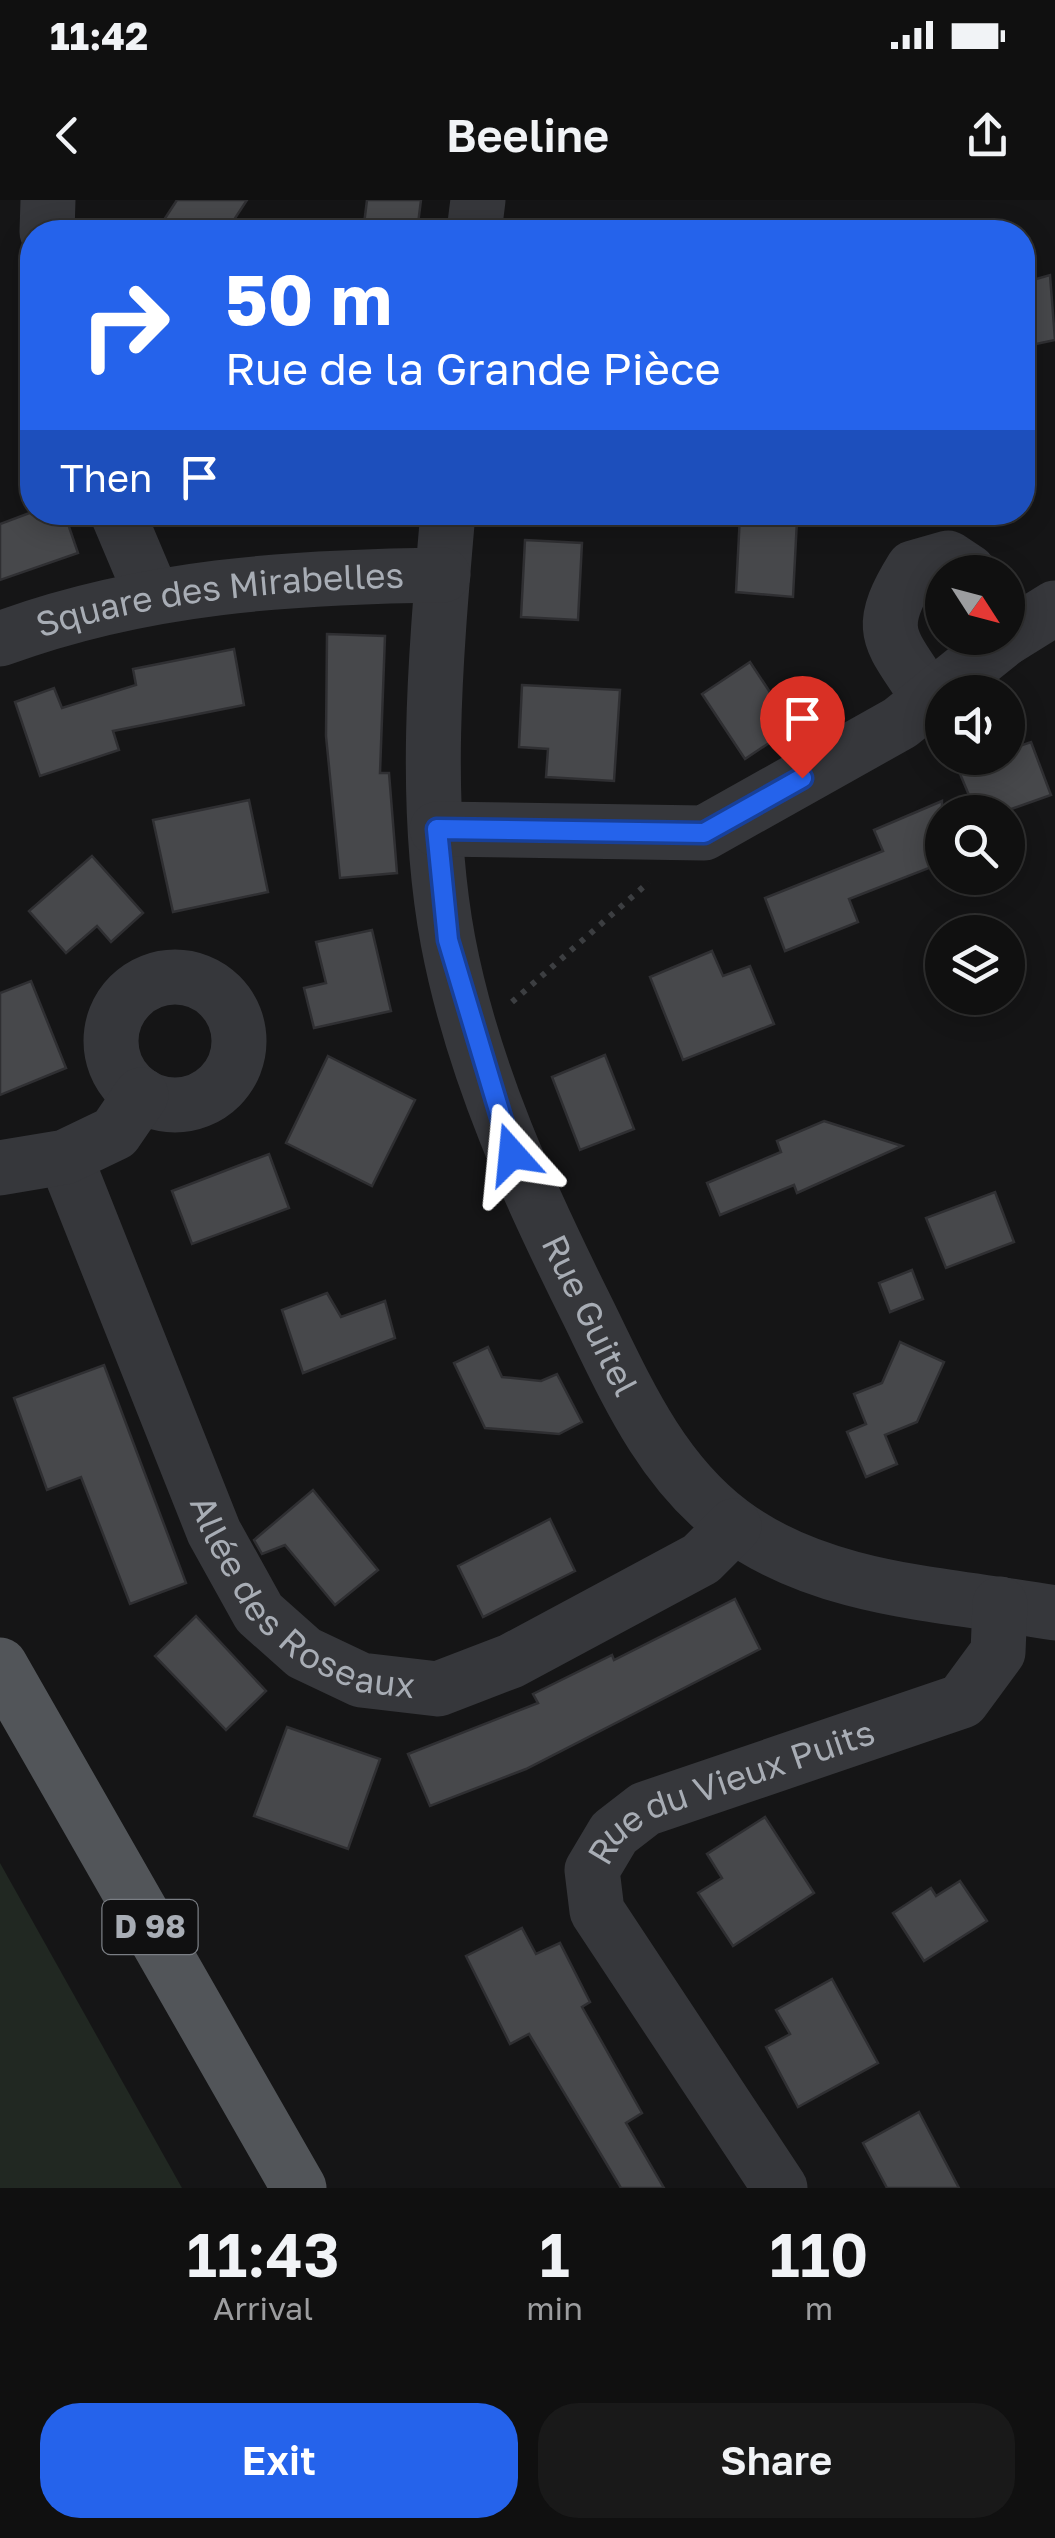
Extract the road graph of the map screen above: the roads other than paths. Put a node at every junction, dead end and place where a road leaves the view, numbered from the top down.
1 (123, 525) edge
2 (447, 525) edge
3 (925, 564) edge
4 (443, 576) junction
5 (152, 594) junction
6 (0, 640) edge
7 (981, 655) edge
8 (958, 675) edge
9 (925, 693) edge
10 (925, 702) edge
11 (437, 829) junction
12 (140, 1095) dead end
13 (65, 1156) junction
14 (0, 1168) edge
15 (734, 1526) junction
16 (1000, 1604) junction
17 (1055, 1613) edge
18 (0, 1665) edge
19 (299, 2188) edge
20 (780, 2188) edge

1 - 5 street
2 - 4 street, Rue Guitel
3 - 9 street
4 - 5 street, Square des Mirabelles
4 - 11 street, Rue Guitel
5 - 6 street, Square des Mirabelles
7 - 8 street
10 - 11 street
11 - 15 street, Rue Guitel
12 - 13 street
13 - 14 street
13 - 15 street, Allée des Roseaux
15 - 16 street, Rue Guitel
16 - 17 street, Rue Guitel
16 - 20 street, Rue du Vieux Puits
18 - 19 main road, D 98

